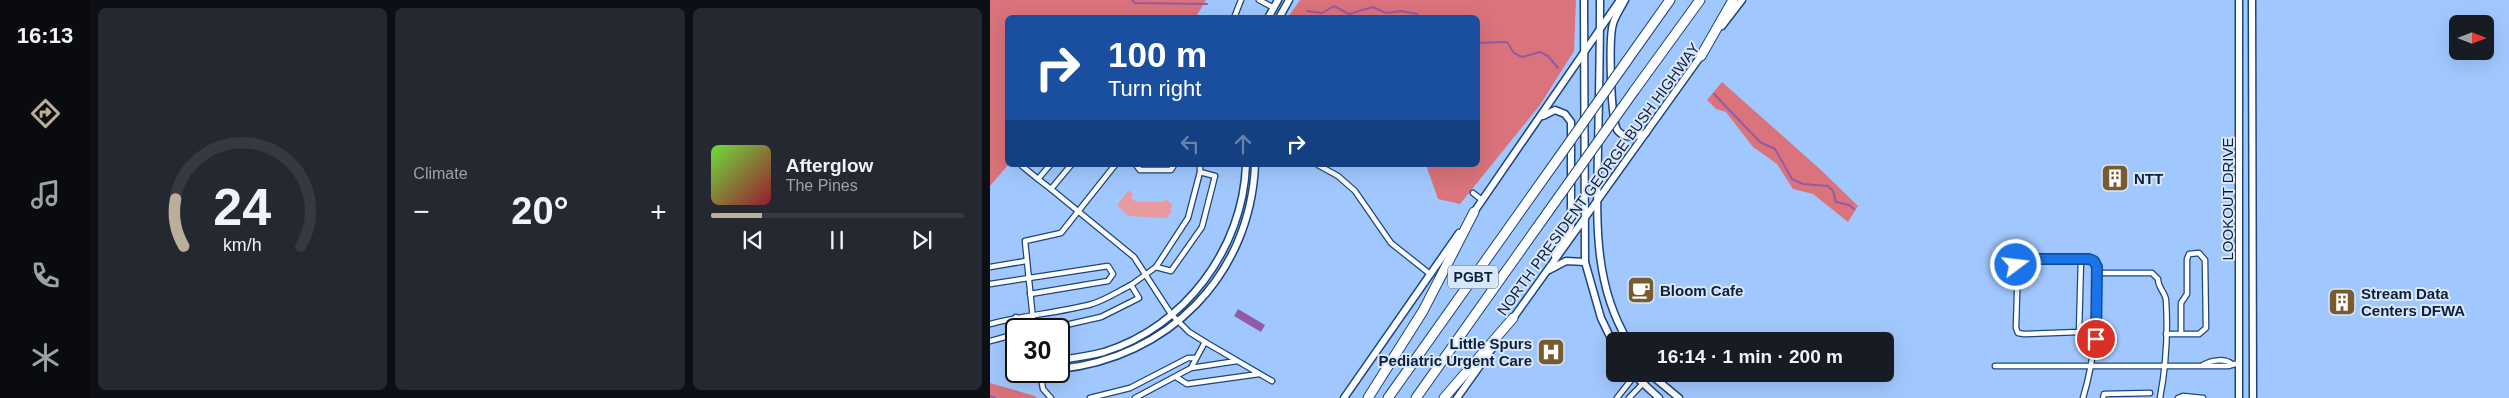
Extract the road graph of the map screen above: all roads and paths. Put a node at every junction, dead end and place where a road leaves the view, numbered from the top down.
1 (1241, 0) edge
2 (1258, 0) edge
3 (1278, 0) edge
4 (1289, 0) edge
5 (1584, 0) edge
6 (1600, 0) edge
7 (1620, 0) edge
8 (1625, 0) edge
9 (1670, 0) edge
10 (1700, 0) edge
11 (1733, 0) edge
12 (1742, 0) edge
13 (2239, 0) edge
14 (2252, 0) edge
15 (1274, 8) junction
16 (1235, 15) edge
17 (1270, 15) edge
18 (1281, 15) edge
19 (1600, 32) junction
20 (1584, 54) junction
21 (1701, 56) junction
22 (1538, 120) junction
23 (1646, 132) junction
24 (1023, 167) edge
25 (1048, 167) edge
26 (1069, 167) edge
27 (1113, 167) edge
28 (1138, 167) edge
29 (1173, 167) edge
30 (1200, 167) edge
31 (1246, 167) edge
32 (1255, 167) edge
33 (1322, 167) edge
34 (1200, 172) junction
35 (1038, 179) junction
36 (1051, 190) junction
37 (1473, 193) dead end
38 (1482, 200) junction
39 (1598, 202) junction
40 (1078, 211) junction
41 (1474, 212) junction
42 (1584, 222) junction
43 (2239, 241) junction
44 (2252, 241) junction
45 (2081, 259) junction
46 (1026, 261) junction
47 (1586, 262) junction
48 (990, 267) edge
49 (1156, 267) junction
50 (1546, 272) junction
51 (1430, 274) junction
52 (2097, 274) junction
53 (1146, 275) junction
54 (1028, 278) junction
55 (990, 284) edge
56 (1131, 285) junction
57 (1030, 294) junction
58 (1171, 314) junction
59 (1033, 315) junction
60 (1016, 317) joint
61 (1033, 318) edge
62 (1513, 318) junction
63 (1178, 321) junction
64 (990, 324) edge
65 (1070, 324) edge
66 (1608, 332) edge
67 (1623, 332) edge
68 (2166, 334) junction
69 (2181, 334) junction
70 (1005, 337) edge
71 (990, 341) edge
72 (1205, 342) junction
73 (1070, 358) edge
74 (1195, 358) junction
75 (1238, 361) junction
76 (2252, 363) junction
77 (2236, 364) junction
78 (2166, 365) junction
79 (1995, 366) dead end
80 (2092, 366) junction
81 (1070, 368) edge
82 (1191, 368) junction
83 (1259, 374) junction
84 (1176, 377) junction
85 (1272, 381) dead end
86 (1629, 382) edge
87 (1642, 382) joint
88 (1660, 382) edge
89 (1042, 383) edge
90 (1130, 388) junction
91 (2150, 393) dead end
92 (2129, 396) edge
93 (1051, 398) edge
94 (1090, 398) edge
95 (1135, 398) edge
96 (1344, 398) edge
97 (1368, 398) edge
98 (1388, 398) edge
99 (1416, 398) edge
100 (1444, 398) edge
101 (1457, 398) edge
102 (1617, 398) edge
103 (1629, 398) edge
104 (1659, 398) edge
105 (1679, 398) edge
106 (2083, 398) edge
107 (2103, 398) edge
108 (2160, 398) edge
109 (2178, 398) edge
110 (2203, 398) edge
111 (2239, 398) edge
112 (2253, 398) edge

1 - 16 street
2 - 15 street
3 - 15 main road
4 - 18 main road
5 - 20 main road
6 - 19 main road
7 - 19 main road
8 - 23 main road
9 - 98 highway, PGBT, bridge
10 - 99 highway, PGBT, bridge
11 - 21 highway
12 - 21 main road, NORTH PRESIDENT GEORGE BUSH HIGHWAY
13 - 43 main road, LOOKOUT DRIVE
14 - 44 main road, LOOKOUT DRIVE
15 - 17 main road
19 - 20 main road
19 - 39 main road
20 - 22 main road
20 - 42 main road
21 - 23 main road, NORTH PRESIDENT GEORGE BUSH HIGHWAY
22 - 38 main road
22 - 50 main road
23 - 39 main road, NORTH PRESIDENT GEORGE BUSH HIGHWAY
24 - 35 street
25 - 35 street
26 - 36 street
27 - 40 street
28 - 29 street
30 - 34 street
31 - 58 main road
32 - 63 main road
33 - 51 street
34 - 49 street
34 - 49 street
35 - 36 street
36 - 40 street
37 - 38 street
38 - 41 main road
39 - 42 main road, NORTH PRESIDENT GEORGE BUSH HIGHWAY
39 - 67 main road
40 - 46 street
40 - 53 street
41 - 51 main road
41 - 97 highway
42 - 47 main road
42 - 50 main road, NORTH PRESIDENT GEORGE BUSH HIGHWAY
43 - 44 main road
43 - 77 main road, LOOKOUT DRIVE
44 - 76 main road, LOOKOUT DRIVE
45 - 45 street
45 - 52 street
46 - 48 street
46 - 54 street
47 - 50 main road
47 - 66 main road
49 - 53 street
50 - 62 main road, NORTH PRESIDENT GEORGE BUSH HIGHWAY
51 - 96 main road
52 - 68 street
52 - 80 street
53 - 56 street
53 - 58 street
54 - 55 street
54 - 57 street
54 - 57 street
56 - 59 street
56 - 65 street
57 - 59 street
58 - 63 street
58 - 73 main road
59 - 60 street
59 - 61 street
60 - 64 street
62 - 100 highway
62 - 101 main road, NORTH PRESIDENT GEORGE BUSH HIGHWAY
63 - 72 street
63 - 81 main road
68 - 69 street
68 - 78 street
69 - 69 street
70 - 71 street
72 - 74 street
72 - 75 street
74 - 82 street
74 - 90 street
75 - 82 street
75 - 83 street
76 - 77 main road
76 - 112 main road, LOOKOUT DRIVE
77 - 78 street
77 - 111 main road, LOOKOUT DRIVE
78 - 80 street
78 - 108 street
79 - 80 street
80 - 106 street
82 - 84 street
83 - 84 street
83 - 85 street
84 - 95 street
86 - 102 street
87 - 103 street
87 - 104 main road
88 - 105 main road
89 - 93 street
90 - 94 street
90 - 95 street
91 - 92 street
92 - 107 street
109 - 110 street

